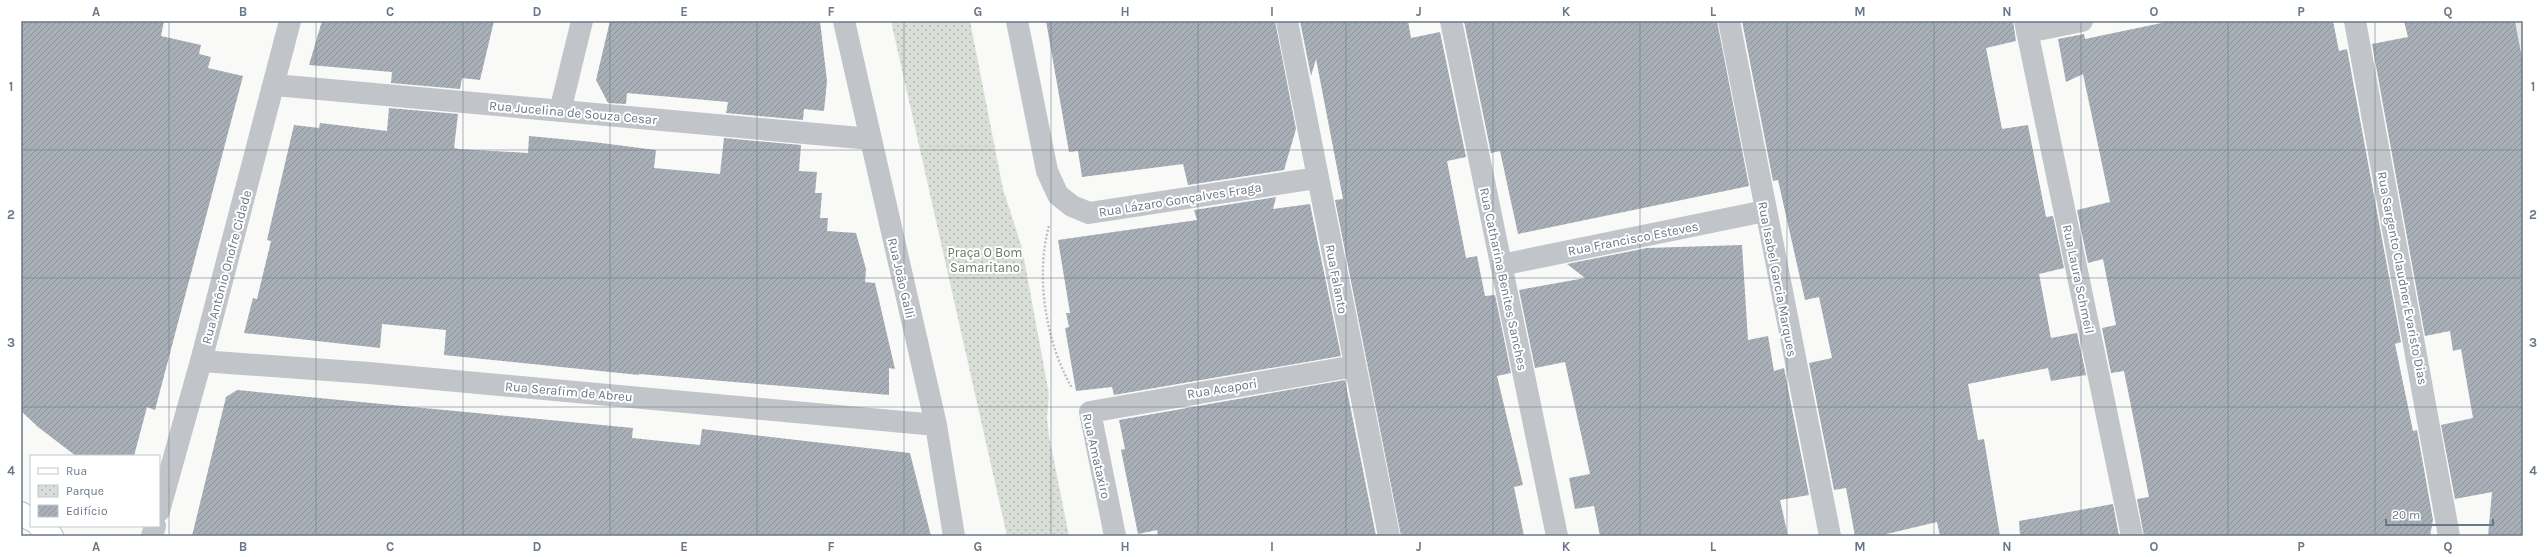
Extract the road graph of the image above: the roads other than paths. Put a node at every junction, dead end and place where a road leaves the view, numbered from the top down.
1 (290, 21) edge
2 (582, 21) edge
3 (844, 21) edge
4 (1017, 21) edge
5 (1287, 21) edge
6 (1451, 21) edge
7 (1729, 21) edge
8 (2082, 21) edge
9 (2355, 21) edge
10 (2026, 26) edge
11 (275, 85) junction
12 (560, 111) junction
13 (871, 139) junction
14 (1317, 178) junction
15 (1765, 211) junction
16 (1501, 265) junction
17 (201, 361) junction
18 (1355, 366) junction
19 (1090, 412) joint
20 (936, 425) junction
21 (160, 507) edge
22 (21, 513) edge
23 (30, 519) edge
24 (40, 527) edge
25 (52, 536) edge
26 (954, 536) edge
27 (1115, 536) edge
28 (1389, 536) edge
29 (1557, 536) edge
30 (1830, 536) edge
31 (2132, 536) edge
32 (2449, 536) edge

1 - 11 street, Rua Antônio Onofre Cidade
2 - 12 street
3 - 13 street, Rua João Galli
4 - 14 street, Rua Lázaro Gonçalves Fraga
5 - 14 street, Rua Falanto
6 - 16 street, Rua Catharina Benites Sanches
7 - 15 street, Rua Isabel Garcia Marques
8 - 10 street
9 - 32 street, Rua Sargento Claudner Evaristo Dias
10 - 31 street, Rua Laura Schmeil
11 - 12 street, Rua Jucelina de Souza Cesar
11 - 17 street, Rua Antônio Onofre Cidade
12 - 13 street, Rua Jucelina de Souza Cesar
13 - 20 street, Rua João Galli
14 - 18 street, Rua Falanto
15 - 16 street, Rua Francisco Esteves
15 - 30 street, Rua Isabel Garcia Marques
16 - 29 street, Rua Catharina Benites Sanches
17 - 20 street, Rua Serafim de Abreu
17 - 21 street, Rua Antônio Onofre Cidade
18 - 19 street, Rua Acapori
18 - 28 street, Rua Falanto
19 - 27 street, Rua Amataxiro
20 - 26 street, Rua João Galli
22 - 23 main road
24 - 25 main road

